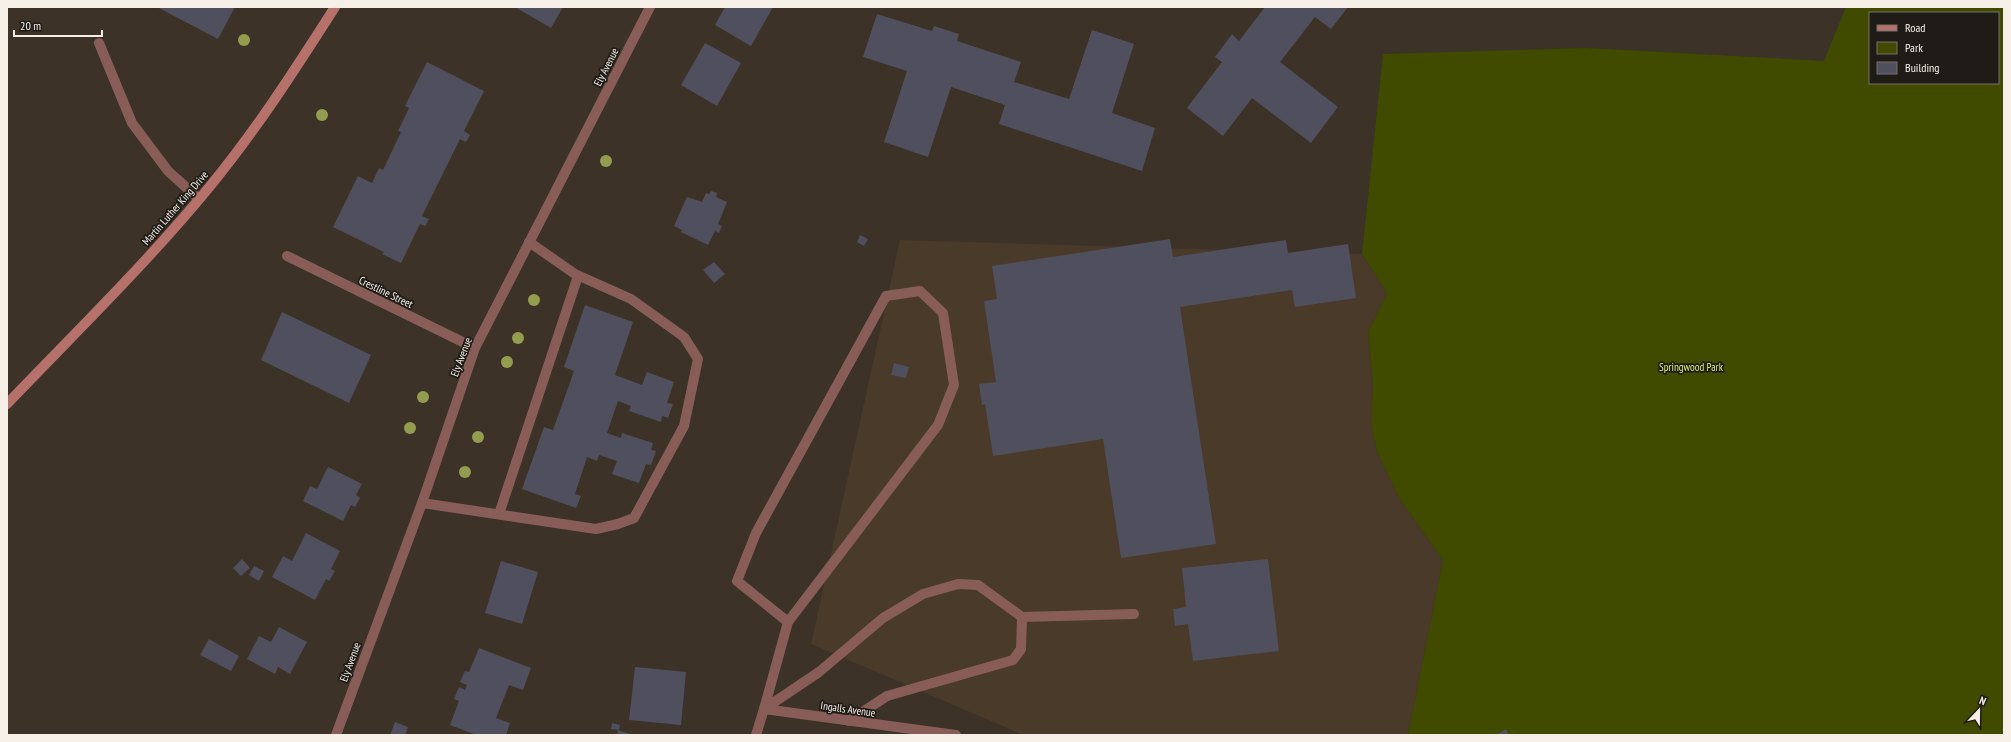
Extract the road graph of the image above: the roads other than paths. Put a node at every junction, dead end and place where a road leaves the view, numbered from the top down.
1 (335, 7) edge
2 (650, 7) edge
3 (99, 43) dead end
4 (199, 199) junction
5 (530, 242) junction
6 (287, 256) dead end
7 (578, 276) junction
8 (475, 348) junction
9 (7, 404) edge
10 (422, 503) junction
11 (499, 514) junction
12 (1134, 614) dead end
13 (1022, 617) junction
14 (788, 622) junction
15 (764, 710) junction
16 (849, 721) junction
17 (336, 735) edge
18 (756, 735) edge
19 (956, 735) edge

1 - 4 main road, Martin Luther King Drive
2 - 5 street, Ely Avenue
3 - 4 street
4 - 9 main road, Martin Luther King Drive
5 - 7 street
5 - 8 street, Ely Avenue
6 - 8 street, Crestline Street
7 - 11 street
7 - 11 street
8 - 10 street, Ely Avenue
10 - 11 street
10 - 17 street, Ely Avenue
12 - 13 street
13 - 15 street
13 - 16 street
14 - 14 street
14 - 15 street
15 - 16 street, Ingalls Avenue
15 - 18 street
16 - 19 street, Ingalls Avenue

